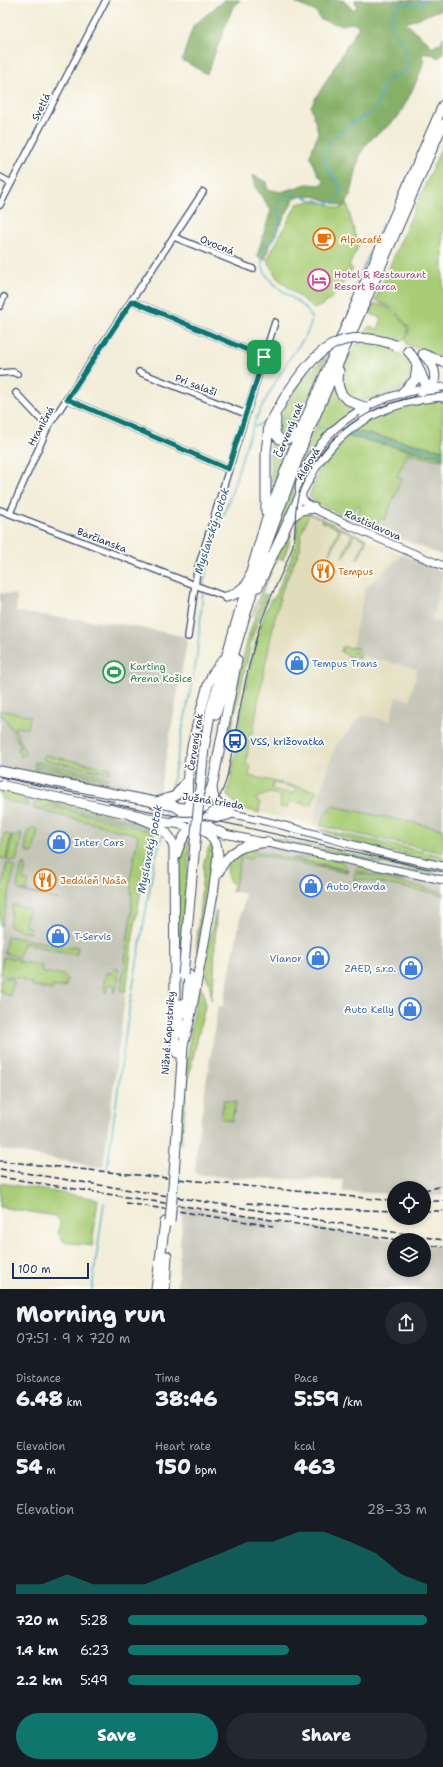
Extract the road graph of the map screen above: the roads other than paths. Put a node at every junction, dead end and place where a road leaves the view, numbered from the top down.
1 (106, 0) edge
2 (443, 105) edge
3 (443, 124) edge
4 (0, 177) edge
5 (11, 184) junction
6 (203, 192) dead end
7 (0, 205) edge
8 (174, 237) junction
9 (253, 269) dead end
10 (4, 297) dead end
11 (132, 301) junction
12 (0, 306) edge
13 (275, 322) dead end
14 (408, 351) junction
15 (423, 354) junction
16 (264, 357) junction
17 (341, 357) junction
18 (443, 362) edge
19 (417, 363) junction
20 (139, 372) dead end
21 (0, 373) edge
22 (17, 374) dead end
23 (443, 387) edge
24 (429, 389) junction
25 (16, 393) dead end
26 (402, 393) junction
27 (443, 397) edge
28 (67, 399) junction
29 (417, 400) junction
30 (279, 404) junction
31 (365, 407) junction
32 (246, 414) junction
33 (363, 420) junction
34 (48, 427) junction
35 (302, 427) junction
36 (228, 469) junction
37 (301, 494) junction
38 (314, 508) junction
39 (0, 510) edge
40 (10, 514) junction
41 (289, 520) junction
42 (265, 524) junction
43 (443, 566) edge
44 (196, 586) junction
45 (246, 586) junction
46 (226, 598) junction
47 (242, 611) junction
48 (188, 637) dead end
49 (238, 639) junction
50 (225, 657) junction
51 (0, 772) edge
52 (203, 778) junction
53 (187, 781) junction
54 (0, 785) edge
55 (212, 787) junction
56 (160, 802) junction
57 (193, 811) junction
58 (232, 813) junction
59 (158, 823) junction
60 (171, 823) junction
61 (197, 823) junction
62 (205, 830) junction
63 (224, 834) junction
64 (268, 842) junction
65 (175, 858) junction
66 (443, 866) edge
67 (443, 880) edge
68 (215, 884) junction
69 (190, 977) junction
70 (177, 1053) junction
71 (173, 1143) junction
72 (167, 1222) junction
73 (167, 1256) junction
74 (156, 1289) edge
75 (162, 1289) edge
76 (165, 1289) edge

1 - 5 street, Svetlá
2 - 35 main road, Červený rak
3 - 17 main road, Červený rak
4 - 5 street
5 - 7 street, Svetlá
6 - 8 street, Hraničná
8 - 9 street, Ovocná
8 - 11 street, Hraničná
10 - 12 street
11 - 16 street
11 - 28 street, Hraničná
13 - 16 street
14 - 15 main road
14 - 19 main road
14 - 30 main road, bridge
15 - 18 main road
15 - 24 main road
16 - 32 street
17 - 31 main road
17 - 47 main road, Červený rak
19 - 24 main road
19 - 26 main road
20 - 32 street, Pri salaši
21 - 22 street
23 - 24 street, Alejová
24 - 26 street, Alejová
24 - 27 main road
24 - 29 main road
25 - 34 street
26 - 31 street, Alejová
27 - 29 street, Alejová
28 - 34 street, Hraničná
28 - 36 street
29 - 33 street, Alejová
30 - 35 main road
30 - 42 main road
31 - 33 main road
31 - 37 street, Alejová
32 - 36 street
33 - 37 street, Alejová
34 - 40 street, Hraničná
35 - 42 main road, Červený rak
36 - 44 street
37 - 38 street, Rastislavova
37 - 41 main road
38 - 41 main road
38 - 43 street, Rastislavova
39 - 40 street, Barčianska
40 - 44 street, Barčianska
41 - 47 main road
42 - 45 main road, Červený rak
44 - 46 street, Barčianska
44 - 48 street
45 - 46 main road
45 - 47 main road, Červený rak
46 - 47 main road
47 - 49 main road, Červený rak
47 - 50 main road, Červený rak
49 - 52 main road, Červený rak
49 - 55 main road
50 - 52 main road, Červený rak
50 - 53 main road
51 - 56 main road, Južná trieda
52 - 69 main road, Nižné Kapustníky, bridge
53 - 56 main road
53 - 57 main road
54 - 59 main road
55 - 57 main road
55 - 58 main road
56 - 57 main road, Južná trieda
57 - 58 street, Južná trieda
57 - 60 main road
57 - 61 main road
58 - 61 main road
58 - 66 street, Južná trieda
59 - 60 main road
59 - 65 main road
60 - 61 street
61 - 62 main road
61 - 63 main road
61 - 65 main road
62 - 63 street
62 - 68 main road
63 - 64 street
64 - 67 street
64 - 68 main road
65 - 70 main road
68 - 69 main road
69 - 70 main road, Nižné Kapustníky
69 - 71 main road, Nižné Kapustníky
70 - 71 main road, Nižné Kapustníky
71 - 72 main road, Nižné Kapustníky, bridge
72 - 73 main road, Nižné Kapustníky
72 - 74 main road, Nižné Kapustníky
73 - 75 main road, Nižné Kapustníky
73 - 76 main road

